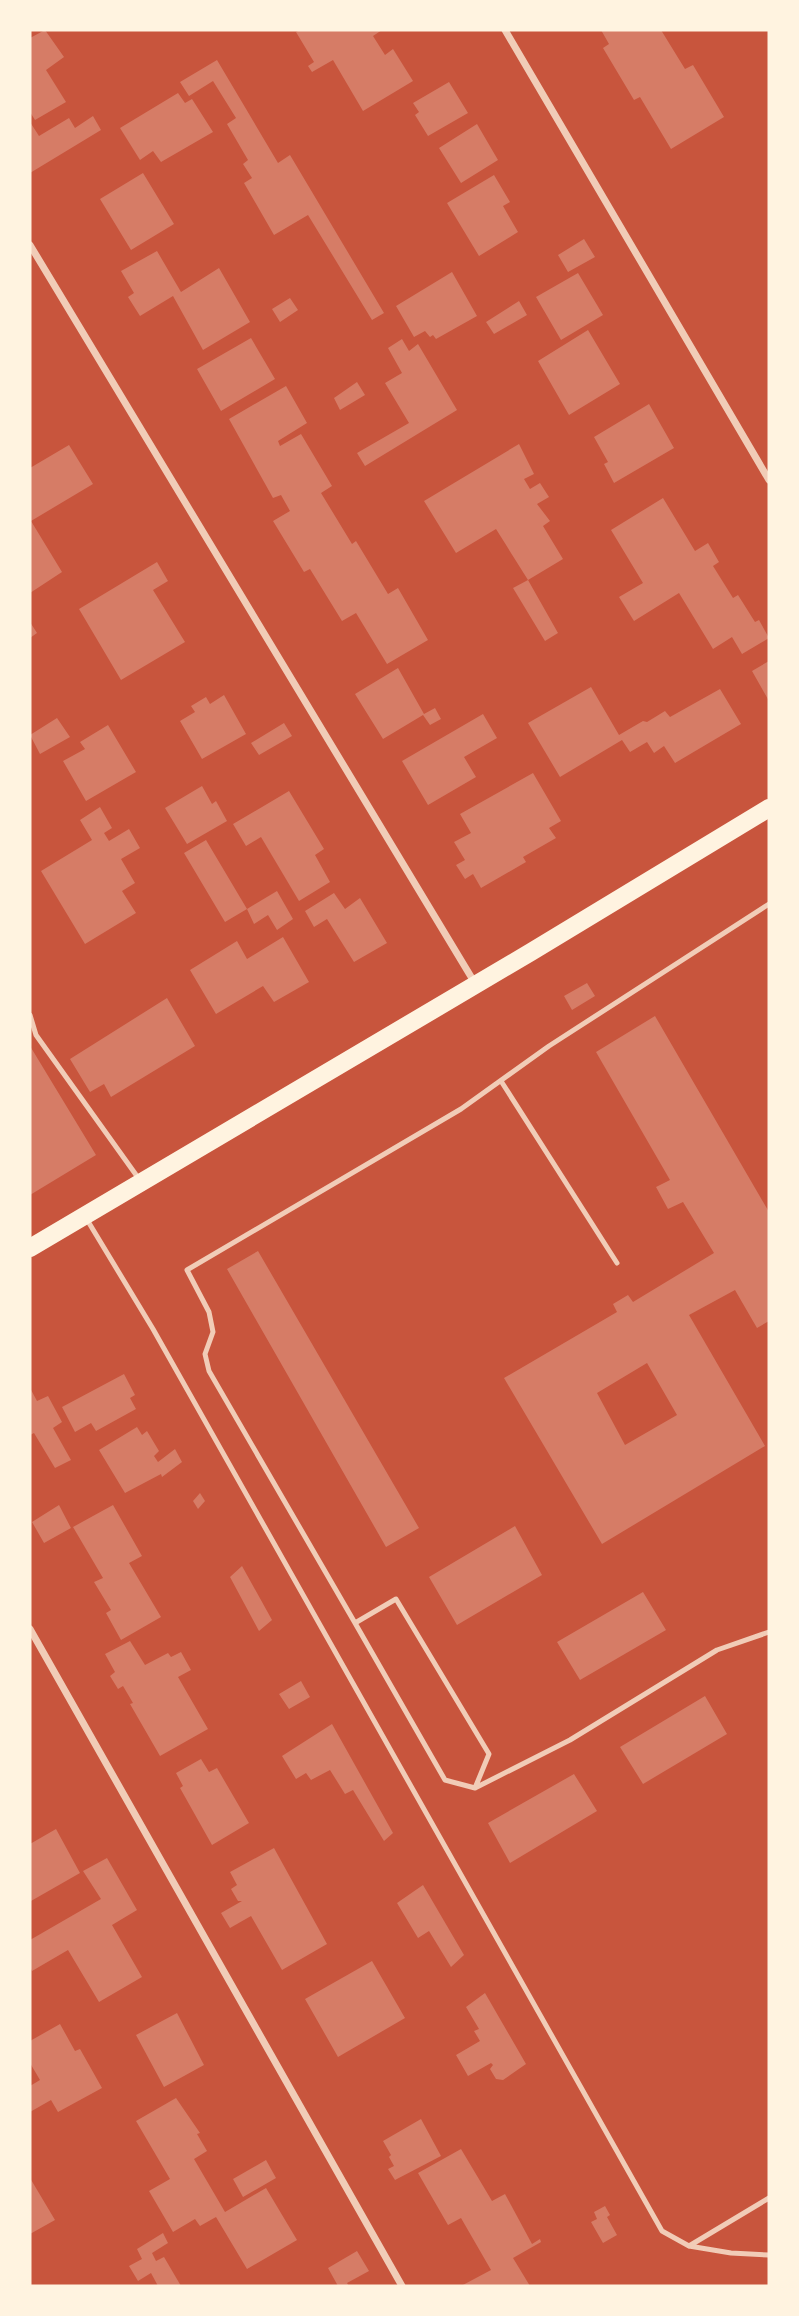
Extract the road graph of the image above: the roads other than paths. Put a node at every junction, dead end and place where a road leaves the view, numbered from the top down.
1 (505, 30) edge
2 (30, 245) edge
3 (769, 480) edge
4 (769, 808) edge
5 (769, 904) edge
6 (476, 985) junction
7 (30, 1015) edge
8 (501, 1081) junction
9 (141, 1182) junction
10 (85, 1215) junction
11 (30, 1248) edge
12 (617, 1263) dead end
13 (355, 1623) junction
14 (30, 1629) edge
15 (769, 1632) edge
16 (475, 1788) junction
17 (769, 2198) edge
18 (689, 2246) junction
19 (769, 2255) edge
20 (402, 2286) edge

1 - 3 street
2 - 6 street
4 - 6 main road
5 - 8 lane
6 - 9 main road
7 - 9 lane
8 - 12 lane
8 - 13 lane
9 - 10 main road
10 - 11 main road
10 - 18 lane
13 - 16 lane
13 - 16 lane
14 - 20 street
15 - 16 lane
17 - 18 lane
18 - 19 lane

